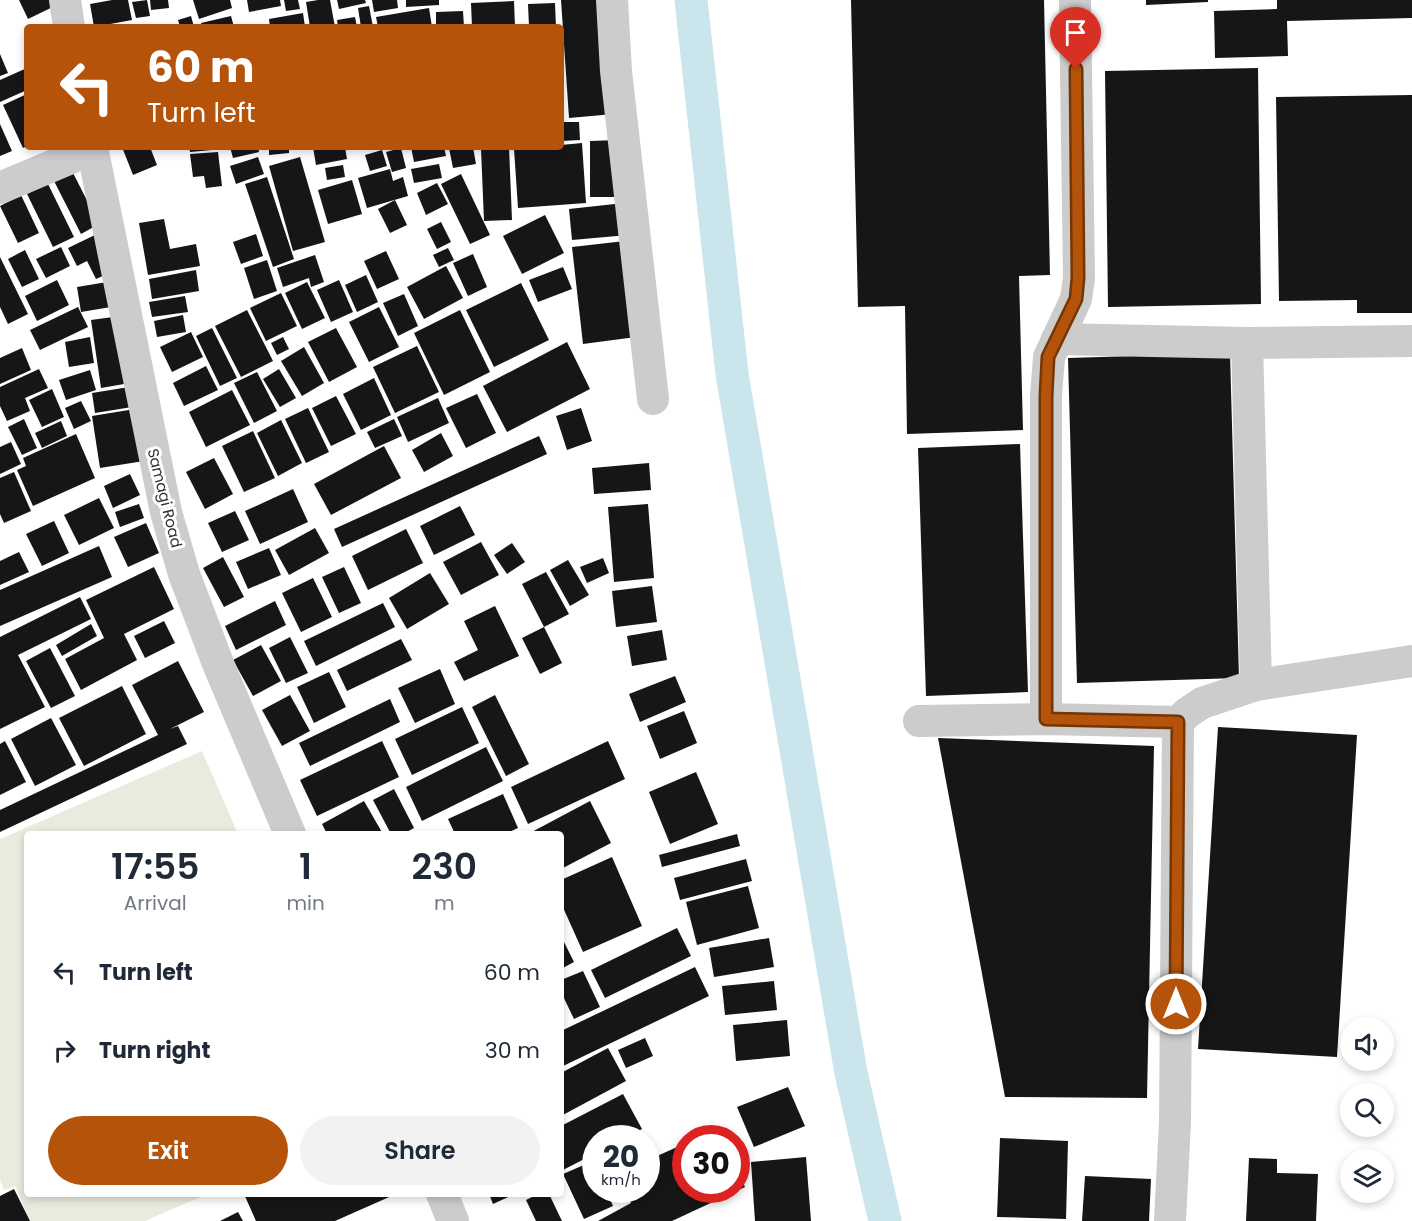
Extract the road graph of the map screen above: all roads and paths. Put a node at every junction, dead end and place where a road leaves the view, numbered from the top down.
1 (65, 0) edge
2 (612, 0) edge
3 (1075, 0) edge
4 (69, 24) edge
5 (87, 150) edge
6 (92, 150) edge
7 (0, 188) edge
8 (1057, 339) junction
9 (1412, 341) edge
10 (1246, 343) junction
11 (653, 399) dead end
12 (1412, 661) edge
13 (1256, 685) junction
14 (1046, 719) junction
15 (920, 721) dead end
16 (1178, 722) junction
17 (289, 831) edge
18 (443, 1197) edge
19 (453, 1221) edge
20 (1170, 1221) edge

1 - 4 street
2 - 11 street
3 - 8 street
5 - 7 street
6 - 17 street, Samagi Road
8 - 10 street
8 - 14 street
9 - 10 street
10 - 13 street
12 - 13 street
13 - 16 street
14 - 15 street
14 - 16 street
16 - 20 street
18 - 19 street

